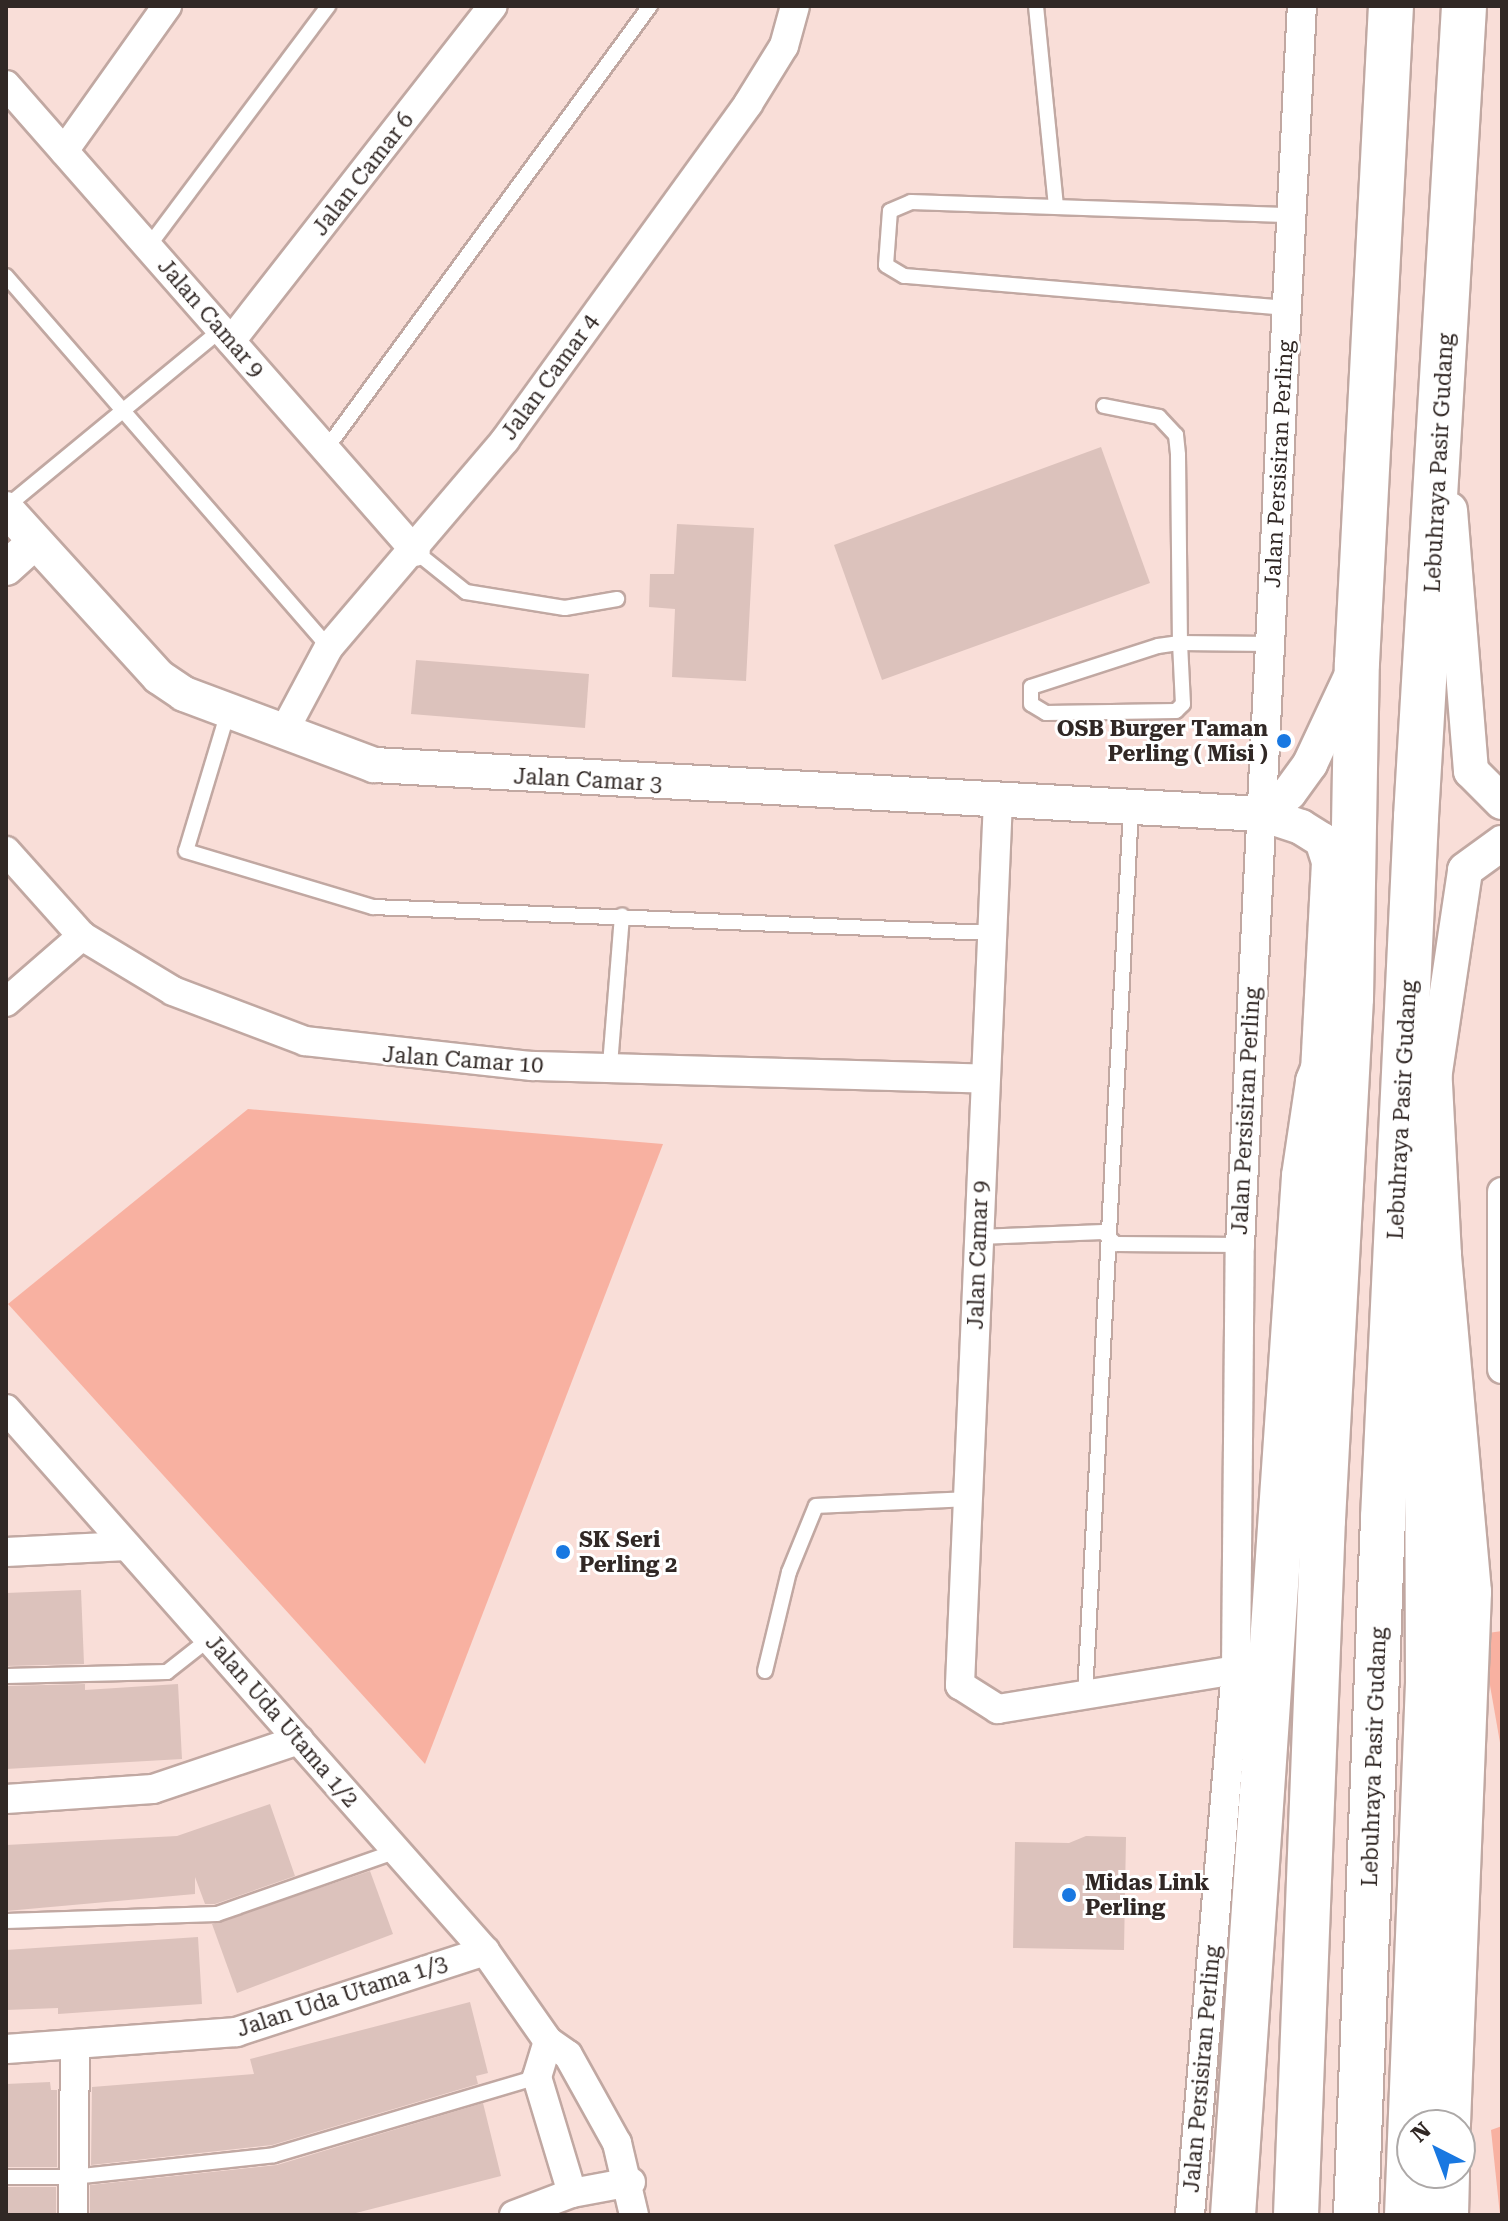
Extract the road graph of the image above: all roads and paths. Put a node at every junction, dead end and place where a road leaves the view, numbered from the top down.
1 (167, 6) edge
2 (328, 6) edge
3 (493, 6) edge
4 (650, 6) edge
5 (795, 6) edge
6 (1036, 6) edge
7 (1302, 6) edge
8 (1391, 6) edge
9 (1464, 6) edge
10 (6, 85) edge
11 (64, 151) junction
12 (1056, 206) junction
13 (1292, 215) junction
14 (148, 247) junction
15 (6, 276) edge
16 (1287, 308) junction
17 (226, 335) junction
18 (1104, 406) dead end
19 (123, 410) junction
20 (1443, 430) junction
21 (326, 449) junction
22 (6, 508) edge
23 (35, 542) junction
24 (416, 552) junction
25 (6, 568) edge
26 (617, 599) dead end
27 (1180, 643) junction
28 (1270, 644) junction
29 (329, 647) junction
30 (1357, 663) junction
31 (228, 712) junction
32 (283, 733) junction
33 (998, 800) junction
34 (1502, 802) edge
35 (1131, 807) junction
36 (1262, 814) junction
37 (1416, 817) junction
38 (1502, 843) edge
39 (6, 851) edge
40 (622, 915) junction
41 (991, 933) junction
42 (82, 936) junction
43 (1351, 998) junction
44 (6, 1002) edge
45 (610, 1065) junction
46 (984, 1079) junction
47 (1318, 1082) junction
48 (1431, 1100) junction
49 (1502, 1192) edge
50 (979, 1237) junction
51 (1110, 1239) junction
52 (1240, 1245) junction
53 (1439, 1256) junction
54 (1500, 1280) edge
55 (1502, 1369) edge
56 (6, 1409) edge
57 (969, 1499) junction
58 (127, 1546) junction
59 (6, 1552) edge
60 (209, 1639) junction
61 (1236, 1670) junction
62 (765, 1671) dead end
63 (6, 1676) edge
64 (1085, 1695) junction
65 (299, 1740) junction
66 (6, 1799) edge
67 (397, 1851) junction
68 (6, 1921) edge
69 (485, 1951) junction
70 (548, 2041) junction
71 (75, 2045) junction
72 (6, 2049) edge
73 (537, 2077) junction
74 (1449, 2109) edge
75 (6, 2177) edge
76 (73, 2177) junction
77 (631, 2182) junction
78 (1447, 2189) edge
79 (572, 2193) junction
80 (73, 2215) edge
81 (514, 2215) edge
82 (634, 2215) edge
83 (1190, 2215) edge
84 (1233, 2215) edge
85 (1296, 2215) edge
86 (1356, 2215) edge
87 (1407, 2215) edge
88 (1446, 2215) edge

1 - 11 street
2 - 14 lane
3 - 17 street, Jalan Camar 6
4 - 21 lane
5 - 24 street, Jalan Camar 4
6 - 12 lane
7 - 13 street, Jalan Persisiran Perling
8 - 30 highway
9 - 20 highway, Lebuhraya Pasir Gudang
10 - 11 street, Jalan Camar 9
11 - 14 street, Jalan Camar 9
12 - 13 lane
12 - 16 lane
13 - 16 street, Jalan Persisiran Perling
14 - 17 street, Jalan Camar 9
15 - 19 lane
16 - 28 street, Jalan Persisiran Perling
17 - 19 lane
17 - 21 street, Jalan Camar 9
18 - 27 lane
19 - 22 lane
19 - 29 lane
20 - 34 street
20 - 37 highway, Lebuhraya Pasir Gudang
21 - 24 street, Jalan Camar 9
22 - 23 street, Jalan Camar 3
23 - 25 street
23 - 31 street, Jalan Camar 3
24 - 26 lane
24 - 29 street, Jalan Camar 4
27 - 27 lane
27 - 28 lane
28 - 36 street, Jalan Persisiran Perling
29 - 32 street, Jalan Camar 4
30 - 36 street
30 - 43 highway
31 - 32 street, Jalan Camar 3
31 - 40 lane
32 - 33 street, Jalan Camar 3
33 - 35 street, Jalan Camar 3
33 - 41 street, Jalan Camar 9
35 - 36 street, Jalan Camar 3
35 - 51 lane
36 - 47 street
36 - 52 street, Jalan Persisiran Perling
37 - 48 highway
37 - 86 highway, Lebuhraya Pasir Gudang
38 - 48 street
39 - 42 street, Jalan Camar 10
40 - 41 lane
40 - 45 lane
41 - 46 street, Jalan Camar 9
42 - 44 street
42 - 45 street, Jalan Camar 10
43 - 47 highway
43 - 85 highway
45 - 46 street, Jalan Camar 10
46 - 50 street, Jalan Camar 9
47 - 84 highway
48 - 53 highway
49 - 54 street
50 - 51 lane
50 - 57 street, Jalan Camar 9
51 - 52 lane
51 - 64 lane
52 - 61 street, Jalan Persisiran Perling
53 - 74 highway
53 - 87 highway
54 - 55 street
56 - 58 street, Jalan Uda Utama 1/2
57 - 62 lane
57 - 64 street, Jalan Camar 9
58 - 59 street
58 - 60 street, Jalan Uda Utama 1/2
60 - 63 lane
60 - 65 street, Jalan Uda Utama 1/2
61 - 64 street
61 - 83 street, Jalan Persisiran Perling
65 - 66 street
65 - 67 street, Jalan Uda Utama 1/2
67 - 68 lane
67 - 69 street, Jalan Uda Utama 1/2
69 - 70 street, Jalan Uda Utama 1/2
69 - 71 street, Jalan Uda Utama 1/3
70 - 73 street
70 - 77 street, Jalan Uda Utama 1/2
71 - 72 street, Jalan Uda Utama 1/3
71 - 76 street
73 - 76 lane
73 - 79 street
75 - 76 lane
76 - 80 street
77 - 79 street
77 - 82 street
78 - 88 highway
79 - 81 street

